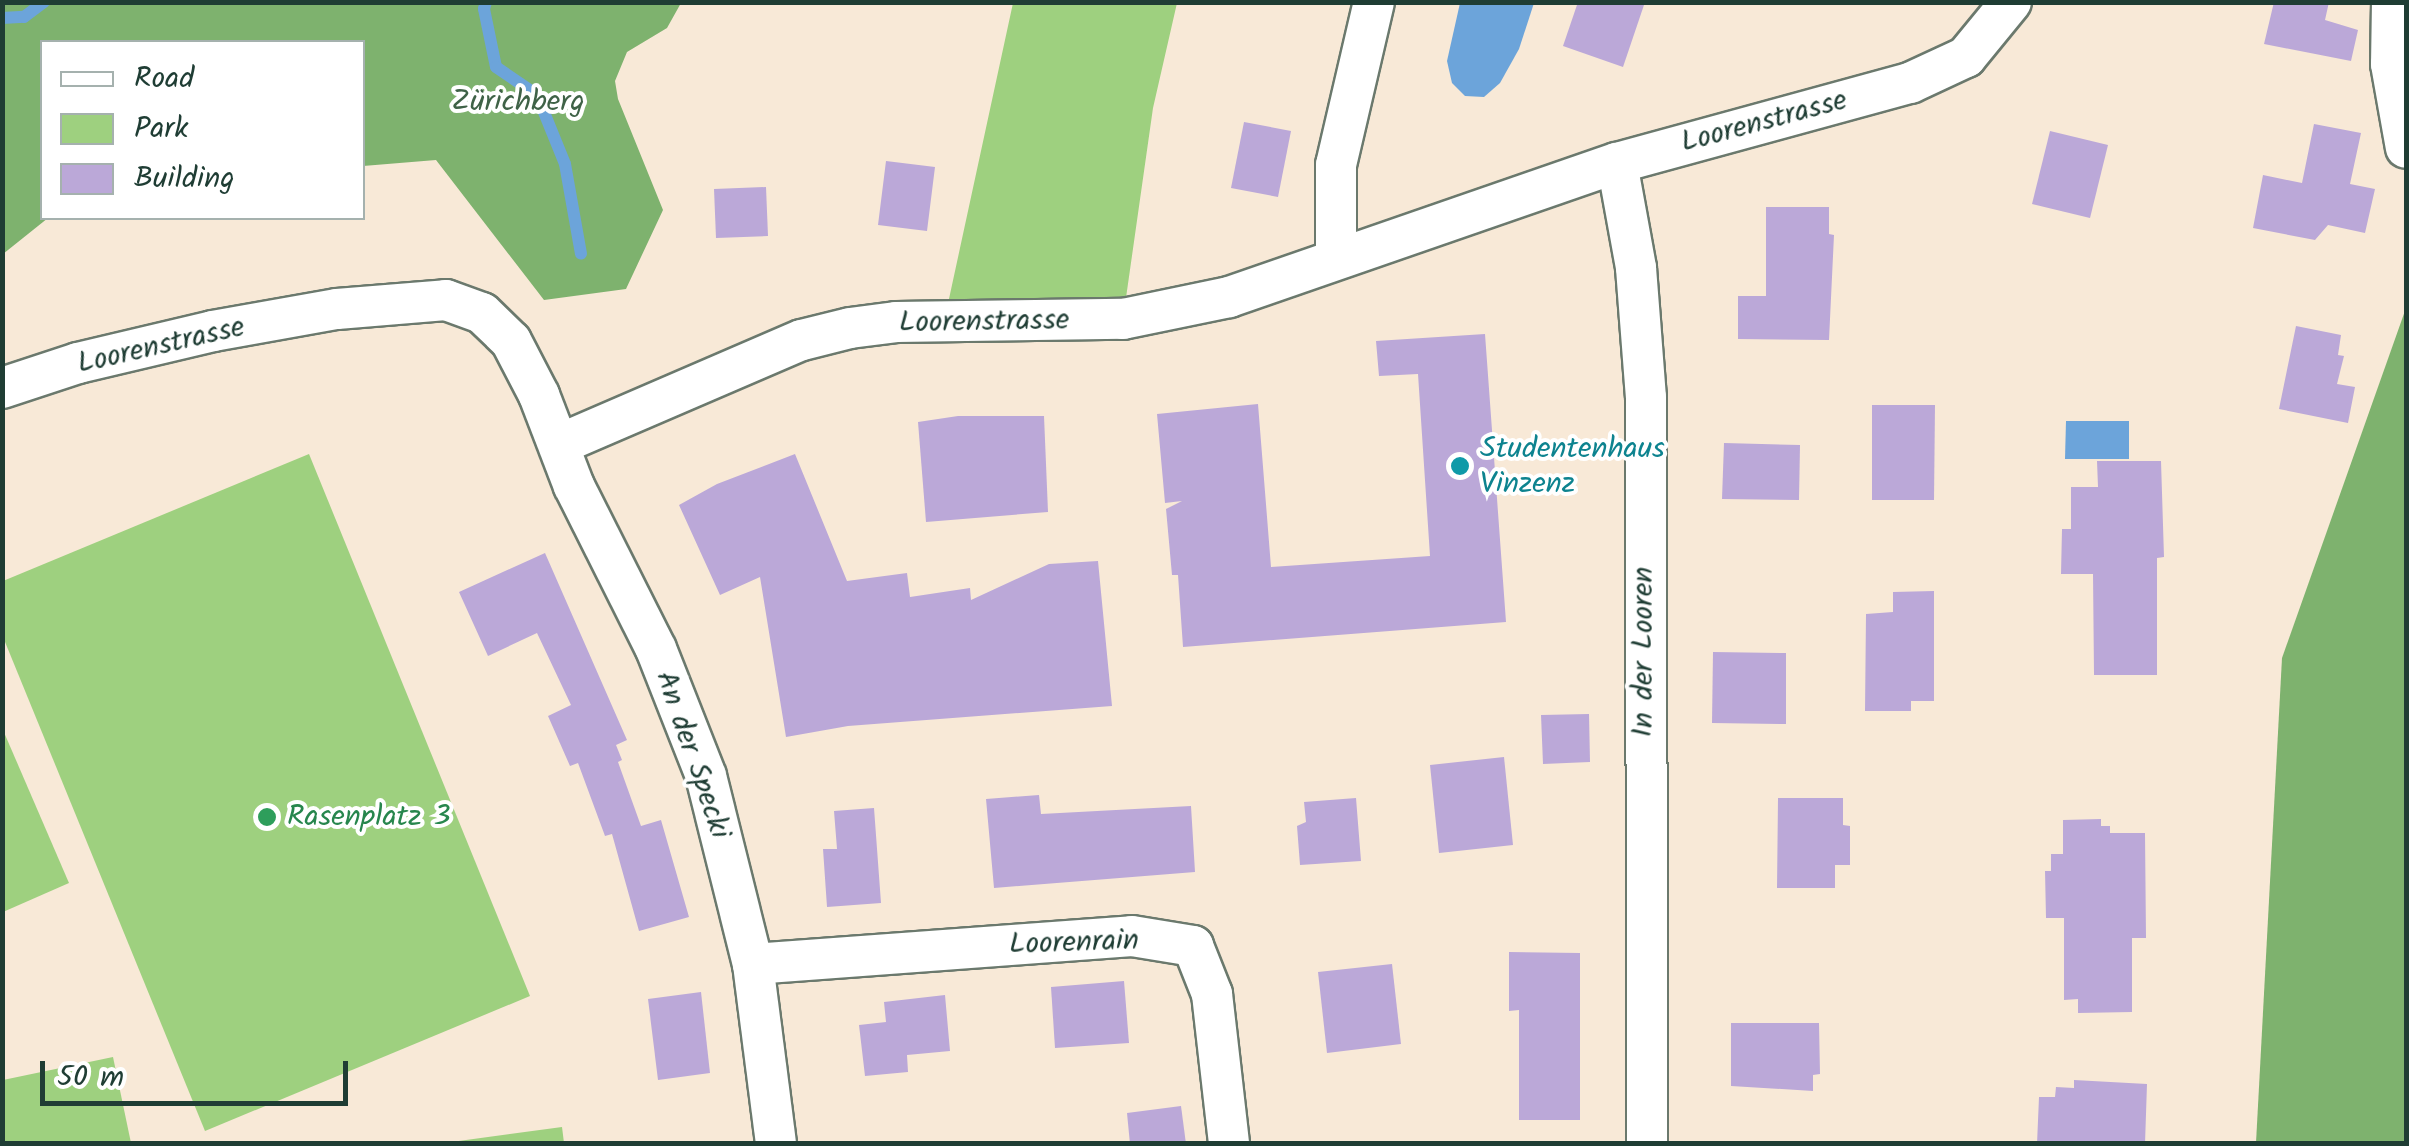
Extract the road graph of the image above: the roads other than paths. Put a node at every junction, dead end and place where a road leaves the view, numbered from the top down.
1 (1374, 2) edge
2 (2011, 2) edge
3 (2392, 2) edge
4 (2406, 148) edge
5 (1616, 163) junction
6 (1336, 258) junction
7 (2, 388) edge
8 (560, 444) junction
9 (753, 964) junction
10 (776, 1144) edge
11 (1229, 1144) edge
12 (1647, 1144) edge

1 - 6 street
2 - 5 street, Loorenstrasse
3 - 4 street
5 - 6 street, Loorenstrasse
5 - 12 street, In der Looren
6 - 8 street, Loorenstrasse
7 - 8 street, Loorenstrasse
8 - 9 street, An der Specki
9 - 10 street, An der Specki
9 - 11 street, Loorenrain

